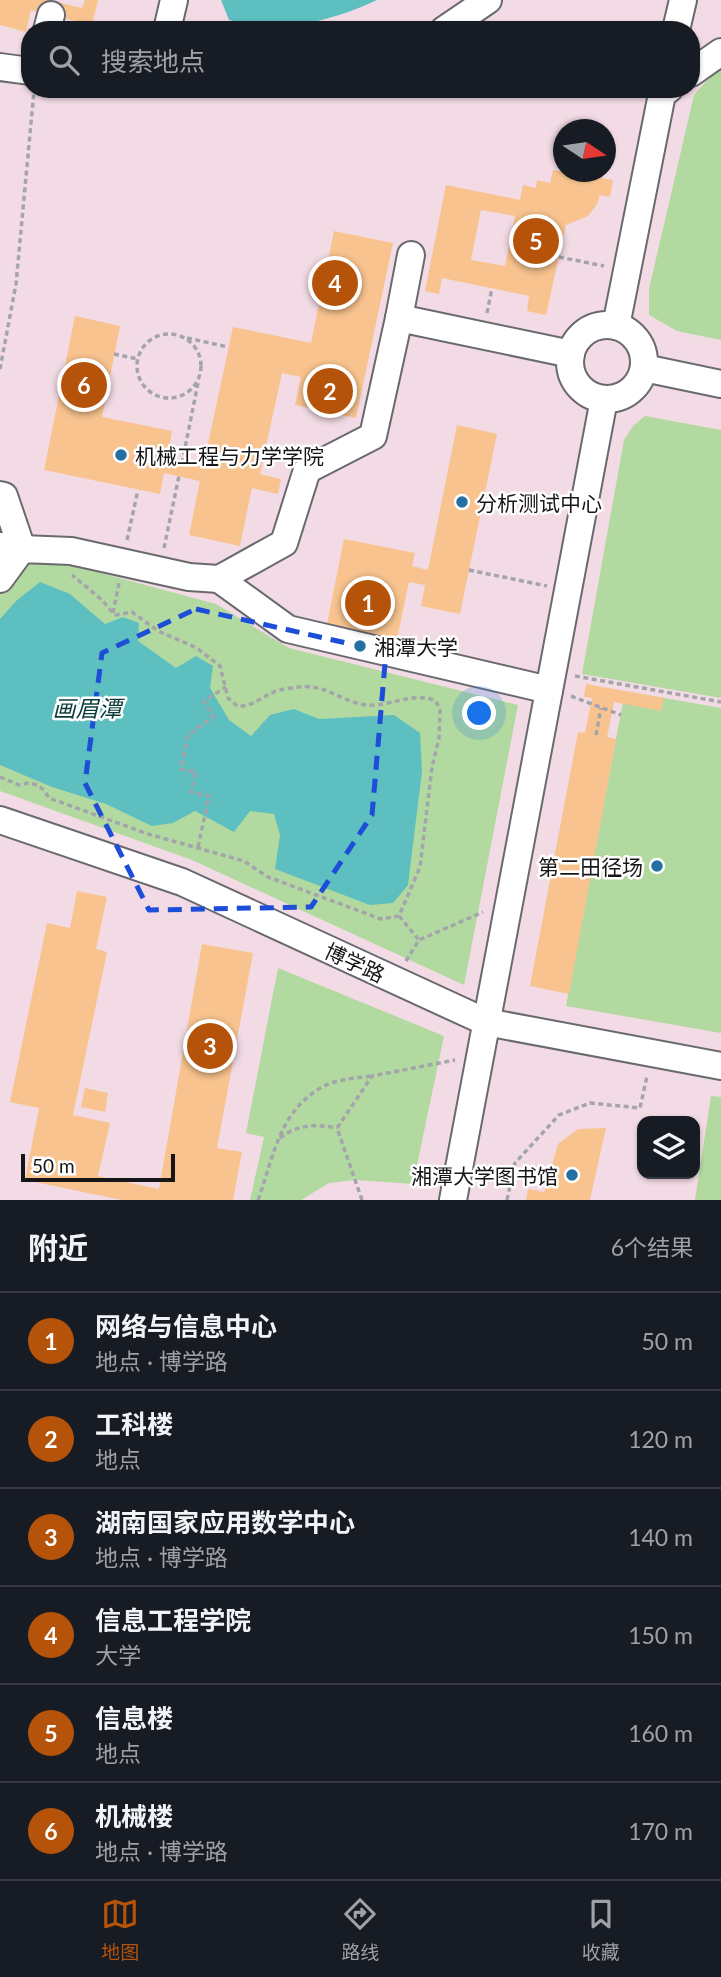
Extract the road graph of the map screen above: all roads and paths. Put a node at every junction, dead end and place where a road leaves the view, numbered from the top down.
1 (174, 0) edge
2 (488, 0) edge
3 (683, 0) edge
4 (169, 21) edge
5 (457, 21) edge
6 (678, 21) edge
7 (721, 52) edge
8 (0, 67) edge
9 (700, 67) edge
10 (21, 70) edge
11 (33, 98) edge
12 (664, 98) edge
13 (411, 255) dead end
14 (559, 257) dead end
15 (627, 270) junction
16 (399, 318) junction
17 (616, 326) junction
18 (182, 337) junction
19 (228, 347) dead end
20 (114, 354) dead end
21 (571, 354) junction
22 (138, 359) junction
23 (644, 368) junction
24 (0, 369) edge
25 (200, 373) junction
26 (721, 384) edge
27 (604, 399) junction
28 (182, 463) dead end
29 (179, 476) dead end
30 (138, 490) dead end
31 (0, 495) edge
32 (11, 547) edge
33 (121, 568) junction
34 (469, 570) dead end
35 (159, 571) junction
36 (67, 572) dead end
37 (0, 579) edge
38 (219, 579) junction
39 (552, 587) dead end
40 (113, 613) junction
41 (559, 683) junction
42 (226, 687) junction
43 (721, 702) edge
44 (601, 708) junction
45 (621, 715) dead end
46 (596, 735) dead end
47 (0, 777) edge
48 (0, 820) edge
49 (198, 847) junction
50 (485, 911) dead end
51 (399, 916) junction
52 (419, 940) junction
53 (404, 965) dead end
54 (486, 1022) junction
55 (653, 1053) junction
56 (455, 1060) dead end
57 (721, 1066) edge
58 (372, 1076) junction
59 (337, 1128) junction
60 (279, 1139) junction
61 (258, 1200) edge
62 (362, 1200) edge
63 (453, 1200) edge
64 (507, 1200) edge

1 - 4 street
2 - 5 street
3 - 6 street
7 - 9 street
8 - 10 street
11 - 24 path
12 - 15 street
13 - 16 street
14 - 15 path
15 - 17 street
16 - 21 street
16 - 38 street
17 - 21 street
17 - 23 street
18 - 19 path
18 - 22 path
18 - 25 path
20 - 22 path
21 - 27 street
22 - 25 path
23 - 26 street
23 - 27 street
25 - 28 path
27 - 41 street
29 - 35 path
30 - 33 path
31 - 32 street
32 - 33 street
32 - 37 street
33 - 35 street
33 - 40 path
34 - 39 path
35 - 38 street
36 - 40 path
38 - 41 street
40 - 42 path
41 - 43 path
41 - 44 path
41 - 54 street
42 - 49 path
42 - 51 path
44 - 45 path
44 - 46 path
47 - 49 path
48 - 54 street, 博学路
49 - 51 path
50 - 52 path
51 - 52 path
52 - 53 path
54 - 55 street, 博学路
54 - 63 street
55 - 57 street, 博学路
55 - 64 path
56 - 58 path
58 - 59 path
58 - 60 path
59 - 60 path
59 - 62 path
60 - 61 path

